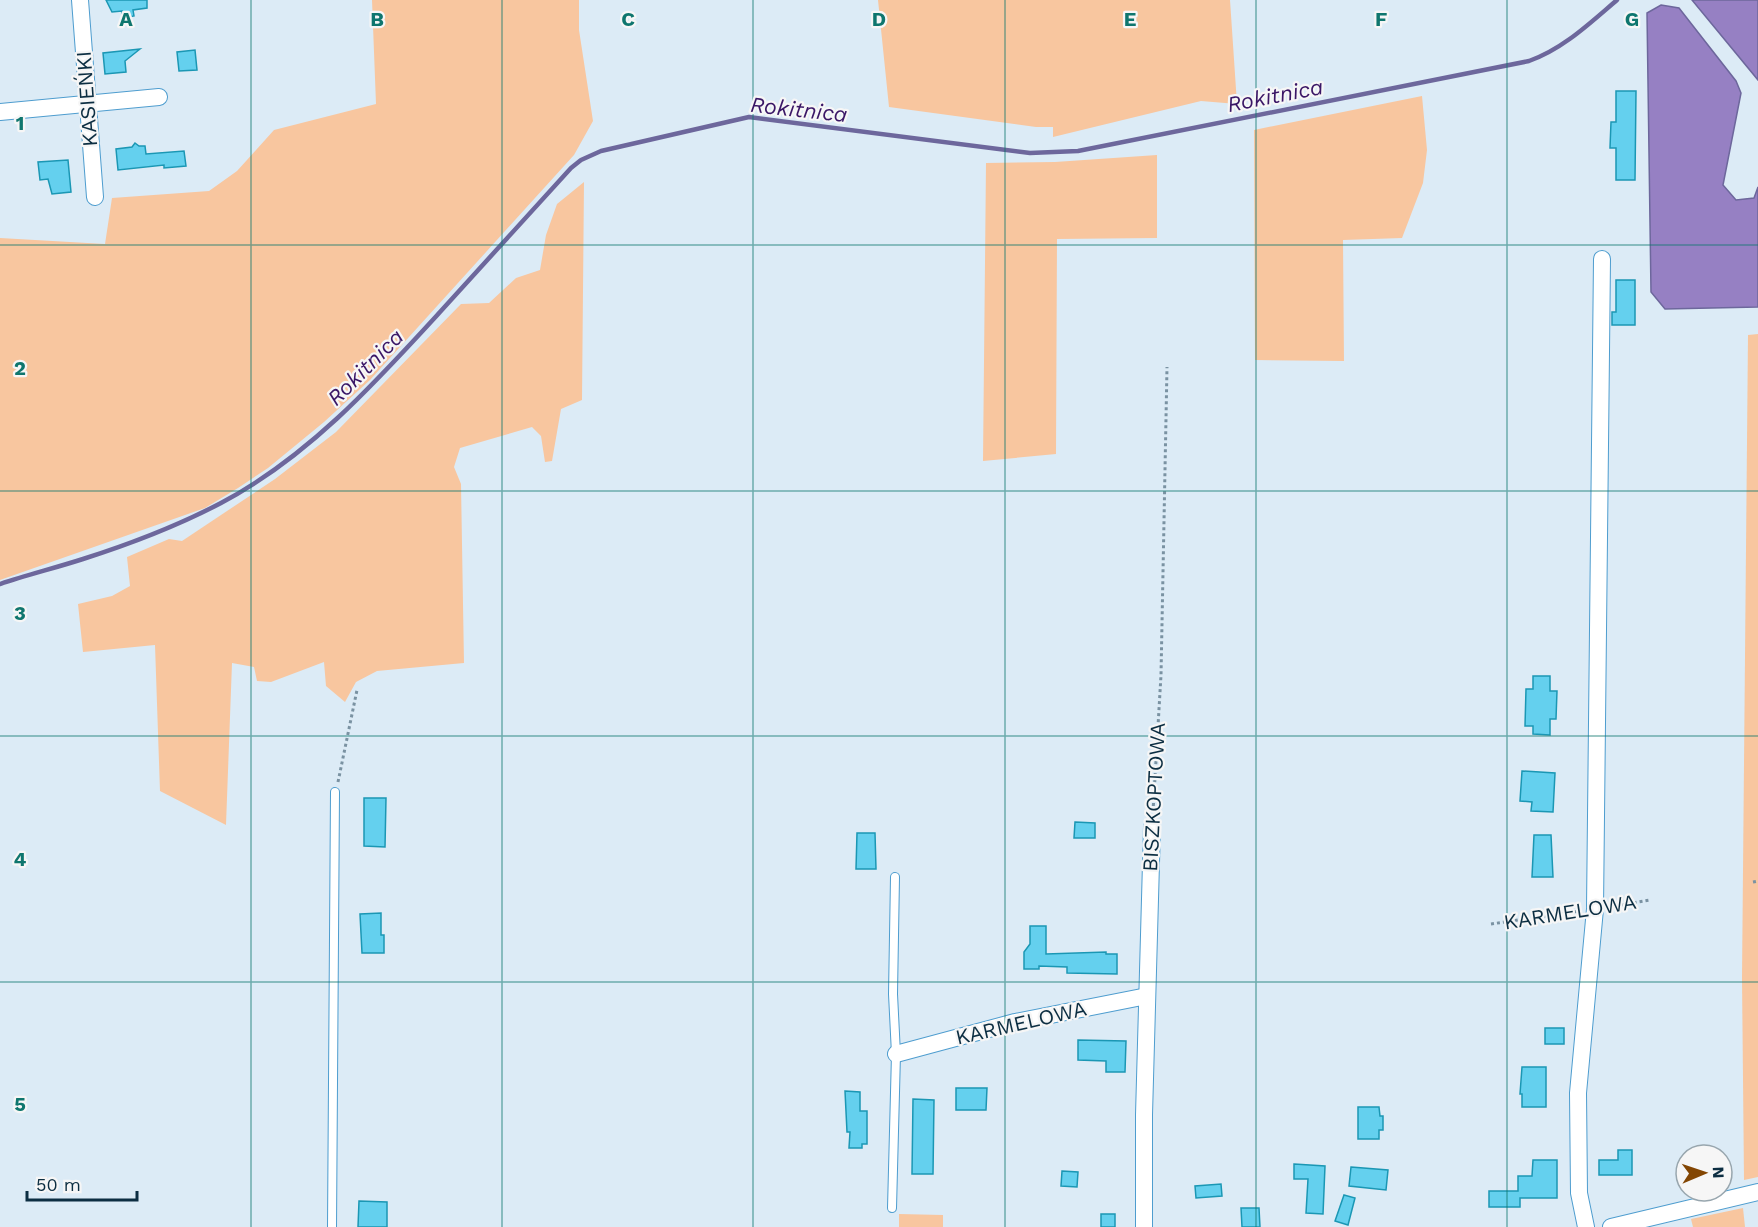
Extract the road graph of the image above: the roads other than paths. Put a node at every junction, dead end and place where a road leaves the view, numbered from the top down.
1 (80, 0) edge
2 (159, 97) dead end
3 (88, 103) junction
4 (0, 112) edge
5 (94, 197) dead end
6 (1602, 259) dead end
7 (336, 792) road end
8 (1152, 827) road end
9 (896, 877) dead end
10 (1147, 996) junction
11 (896, 1054) junction
12 (1758, 1192) edge
13 (892, 1208) dead end
14 (332, 1227) edge
15 (1144, 1227) edge
16 (1586, 1227) edge
17 (1611, 1227) edge

1 - 3 street, KASIEŃKI
2 - 3 street
3 - 4 street
3 - 5 street, KASIEŃKI
6 - 16 street
7 - 14 lane
8 - 10 street, BISZKOPTOWA
9 - 11 lane
10 - 11 street, KARMELOWA
10 - 15 street, BISZKOPTOWA
11 - 13 lane
12 - 17 street

